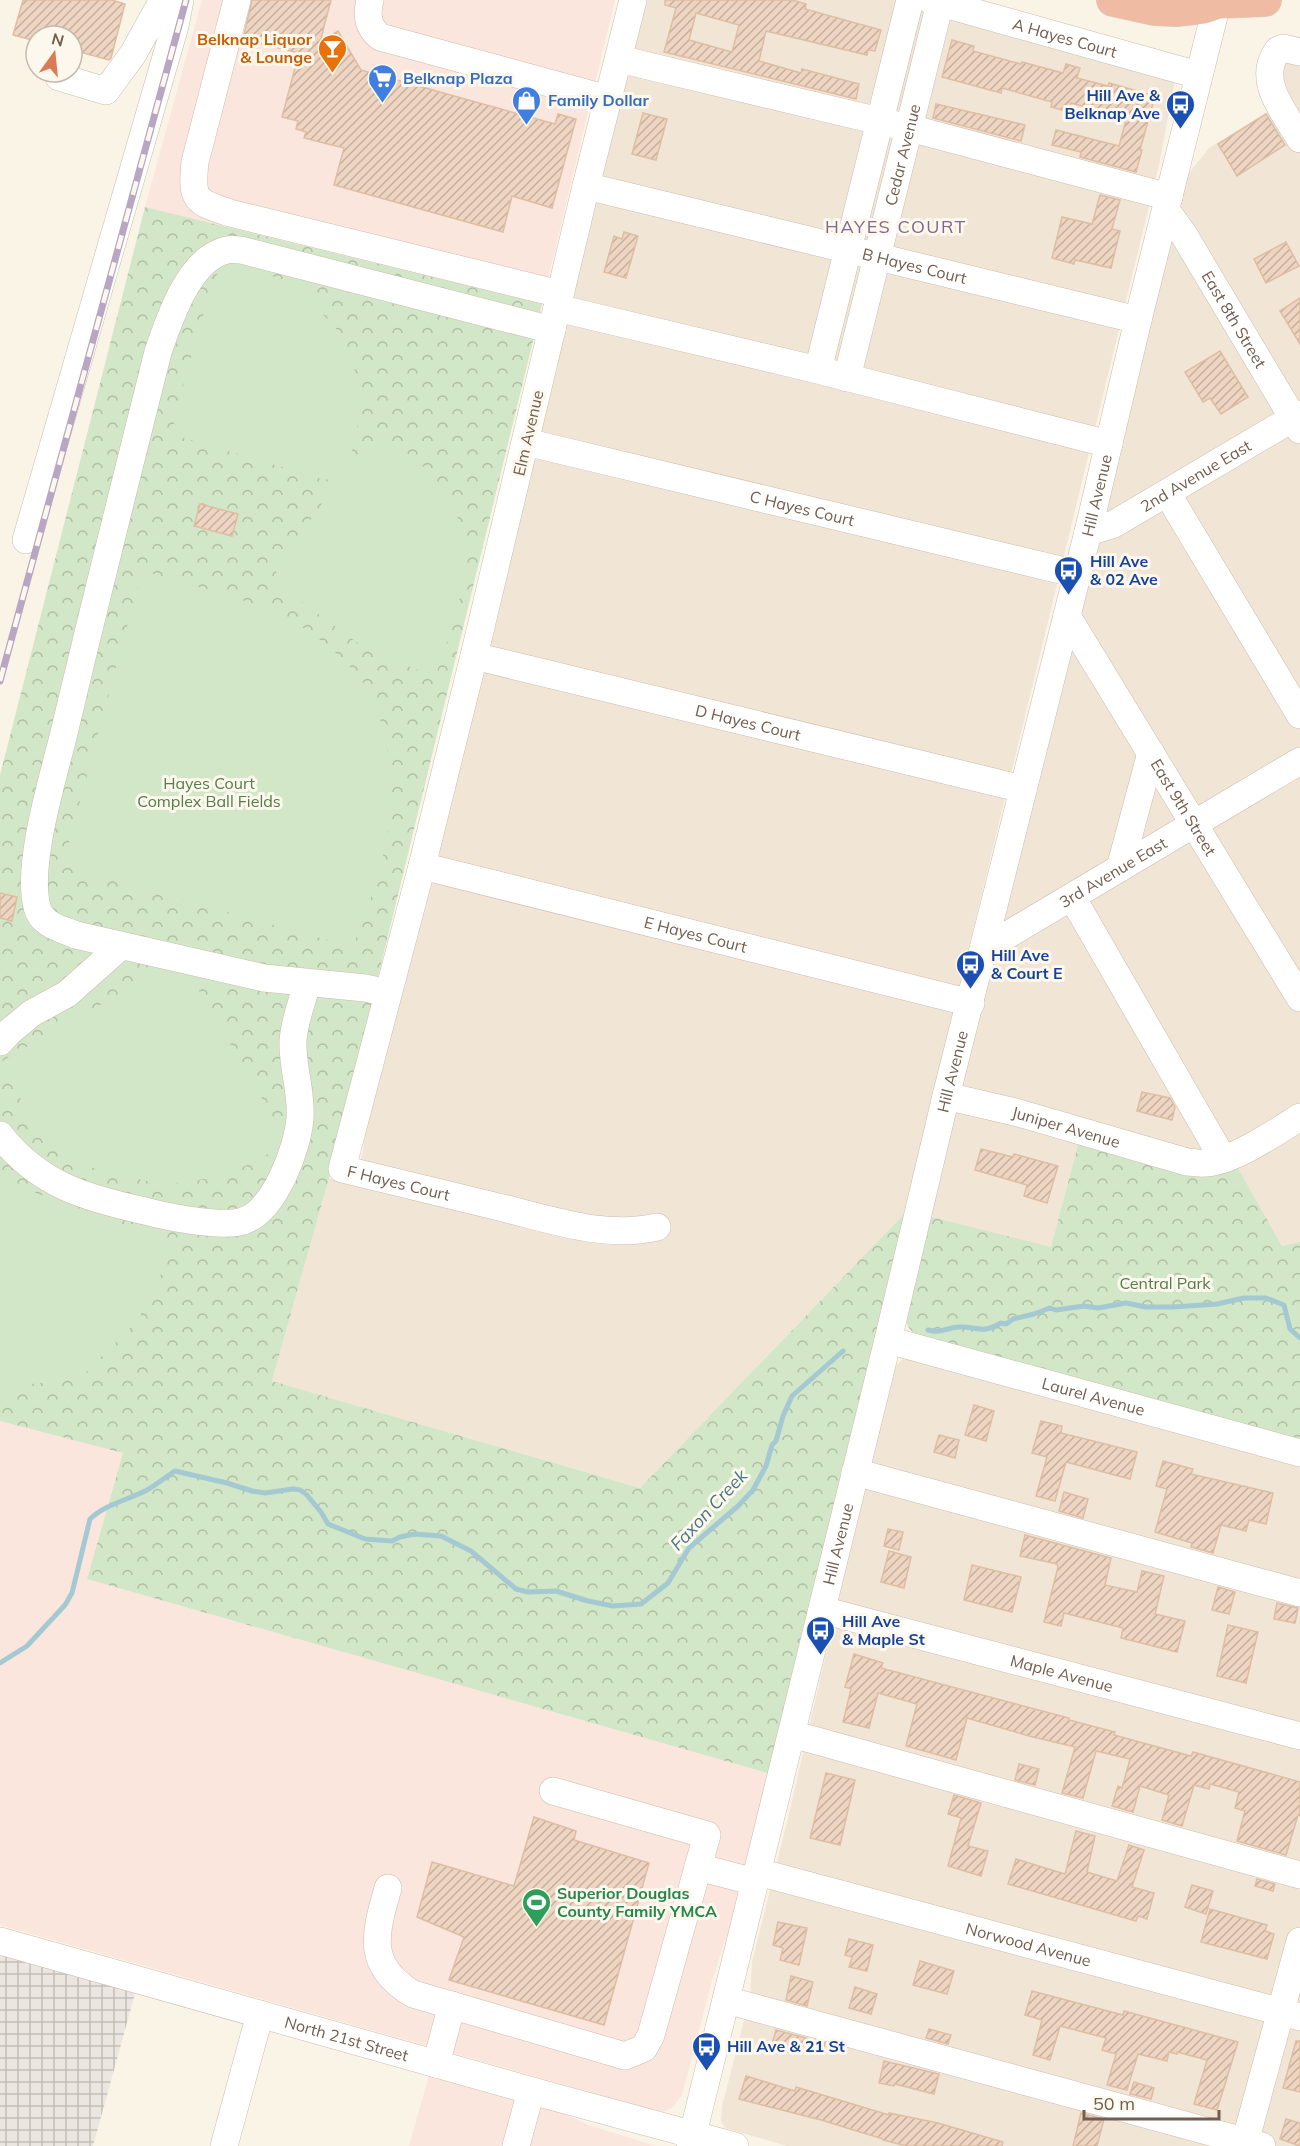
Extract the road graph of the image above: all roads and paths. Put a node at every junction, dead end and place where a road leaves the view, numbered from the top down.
1 (163, 0) edge
2 (180, 0) edge
3 (237, 0) edge
4 (369, 0) edge
5 (633, 0) edge
6 (910, 0) edge
7 (1113, 0) edge
8 (1265, 0) edge
9 (935, 1) edge
10 (1216, 1) edge
11 (1300, 52) edge
12 (619, 59) junction
13 (1198, 75) junction
14 (84, 84) edge
15 (608, 99) junction
16 (880, 121) junction
17 (908, 128) junction
18 (1300, 139) edge
19 (586, 186) junction
20 (1167, 203) junction
21 (848, 250) junction
22 (875, 257) junction
23 (556, 311) junction
24 (1138, 320) junction
25 (818, 370) junction
26 (847, 378) junction
27 (1298, 420) edge
28 (526, 442) junction
29 (1109, 444) junction
30 (1167, 493) junction
31 (1089, 532) junction
32 (26, 540) dead end
33 (1077, 574) junction
34 (1067, 616) junction
35 (474, 656) junction
36 (1300, 715) edge
37 (1151, 753) junction
38 (1300, 761) edge
39 (1023, 789) junction
40 (1194, 823) junction
41 (422, 866) junction
42 (1120, 868) junction
43 (1072, 897) junction
44 (986, 944) junction
45 (122, 946) junction
46 (307, 984) junction
47 (388, 993) junction
48 (1300, 998) edge
49 (971, 1003) junction
50 (0, 1042) edge
51 (946, 1096) junction
52 (1300, 1117) edge
53 (0, 1135) edge
54 (1223, 1159) junction
55 (657, 1227) dead end
56 (888, 1340) junction
57 (1300, 1453) edge
58 (855, 1472) junction
59 (1300, 1593) edge
60 (822, 1610) junction
61 (792, 1734) junction
62 (1300, 1736) edge
63 (553, 1791) dead end
64 (698, 1867) junction
65 (1300, 1875) edge
66 (757, 1877) junction
67 (388, 1888) dead end
68 (0, 1941) edge
69 (1300, 1941) edge
70 (726, 2000) junction
71 (452, 2005) junction
72 (260, 2014) junction
73 (1290, 2015) edge
74 (436, 2064) junction
75 (531, 2091) junction
76 (691, 2140) edge
77 (1251, 2144) edge
78 (224, 2146) edge
79 (516, 2146) edge
80 (735, 2146) edge

1 - 14 street
2 - 32 street
3 - 23 street
4 - 15 street
5 - 12 street, Elm Avenue
6 - 16 street, Cedar Avenue
7 - 10 highway
8 - 10 highway
9 - 13 street, A Hayes Court
9 - 17 street, Cedar Avenue
10 - 13 street, Hill Avenue
11 - 18 street
12 - 15 street, Elm Avenue
12 - 16 street
13 - 20 street, Hill Avenue
15 - 19 street, Elm Avenue
16 - 17 street
16 - 21 street, Cedar Avenue
17 - 20 street
17 - 22 street, Cedar Avenue
19 - 21 street, B Hayes Court
19 - 23 street, Elm Avenue
20 - 24 street, Hill Avenue
20 - 27 street, East 8th Street
21 - 22 street, B Hayes Court
21 - 25 street, Cedar Avenue
22 - 24 street, B Hayes Court
22 - 26 street, Cedar Avenue
23 - 25 street
23 - 28 street, Elm Avenue
23 - 45 street
24 - 29 street, Hill Avenue
25 - 26 street
26 - 29 street
27 - 30 street, 2nd Avenue East
28 - 33 street, C Hayes Court
28 - 35 street, Elm Avenue
29 - 31 street, Hill Avenue
30 - 31 street, 2nd Avenue East
30 - 36 street
31 - 33 street, Hill Avenue
33 - 34 street, Hill Avenue
34 - 37 street, East 9th Street
34 - 39 street, Hill Avenue
35 - 39 street, D Hayes Court
35 - 41 street, Elm Avenue
37 - 40 street, East 9th Street
37 - 42 street
38 - 40 street, 3rd Avenue East
39 - 44 street, Hill Avenue
40 - 42 street, 3rd Avenue East
40 - 48 street, East 9th Street
41 - 47 street, F Hayes Court
41 - 49 street, E Hayes Court
42 - 43 street, 3rd Avenue East
43 - 44 street, 3rd Avenue East
43 - 54 street
44 - 49 street, Hill Avenue
45 - 46 street
45 - 50 street
46 - 47 street
46 - 53 street
47 - 55 street, F Hayes Court
49 - 51 street, Hill Avenue
51 - 54 street, Juniper Avenue
51 - 56 street, Hill Avenue
52 - 54 street, Juniper Avenue
56 - 57 street, Laurel Avenue
56 - 58 street, Hill Avenue
58 - 59 street
58 - 60 street, Hill Avenue
60 - 61 street, Hill Avenue
60 - 62 street, Maple Avenue
61 - 65 street
61 - 66 street, Hill Avenue
63 - 64 street
64 - 66 street, Norwood Avenue
64 - 71 street
66 - 70 street, Hill Avenue
66 - 73 street, Norwood Avenue
67 - 71 street
68 - 72 street, North 21st Street
69 - 73 street
70 - 76 street, Hill Avenue
70 - 77 street
71 - 74 street
72 - 74 street, North 21st Street
72 - 78 street
73 - 77 street
74 - 75 street, North 21st Street
75 - 76 street, North 21st Street
75 - 79 street
76 - 80 street, North 21st Street

